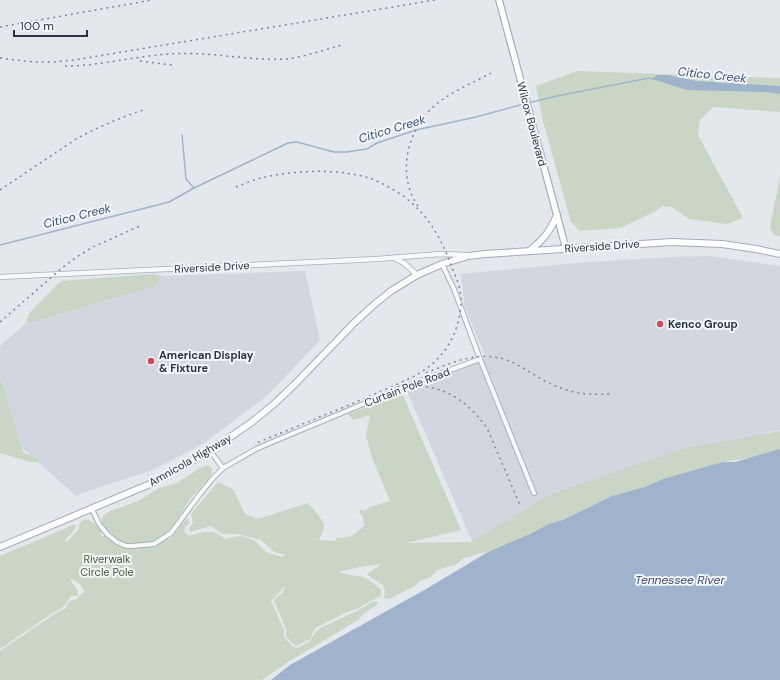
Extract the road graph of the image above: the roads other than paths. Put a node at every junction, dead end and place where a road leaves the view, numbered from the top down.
1 (499, 0) edge
2 (557, 215) junction
3 (566, 249) junction
4 (528, 251) junction
5 (780, 254) edge
6 (478, 255) junction
7 (392, 258) junction
8 (442, 264) junction
9 (426, 271) joint
10 (417, 276) junction
11 (0, 277) edge
12 (480, 359) junction
13 (210, 451) junction
14 (223, 468) junction
15 (534, 493) dead end
16 (92, 509) junction
17 (0, 547) edge

1 - 2 main road, Wilcox Boulevard
2 - 3 main road, Wilcox Boulevard
2 - 4 main road
3 - 4 main road, Riverside Drive
3 - 5 main road, Riverside Drive
4 - 6 main road, Riverside Drive
6 - 7 street, Riverside Drive
6 - 8 main road, Riverside Drive
7 - 10 street
7 - 11 street, Riverside Drive
8 - 9 main road, Riverside Drive
8 - 12 street
9 - 10 main road, Amnicola Highway
10 - 13 main road, Amnicola Highway
12 - 14 street, Curtain Pole Road
12 - 15 street
13 - 14 street
13 - 16 main road, Amnicola Highway
14 - 16 street, Curtain Pole Road
16 - 17 main road, Amnicola Highway

